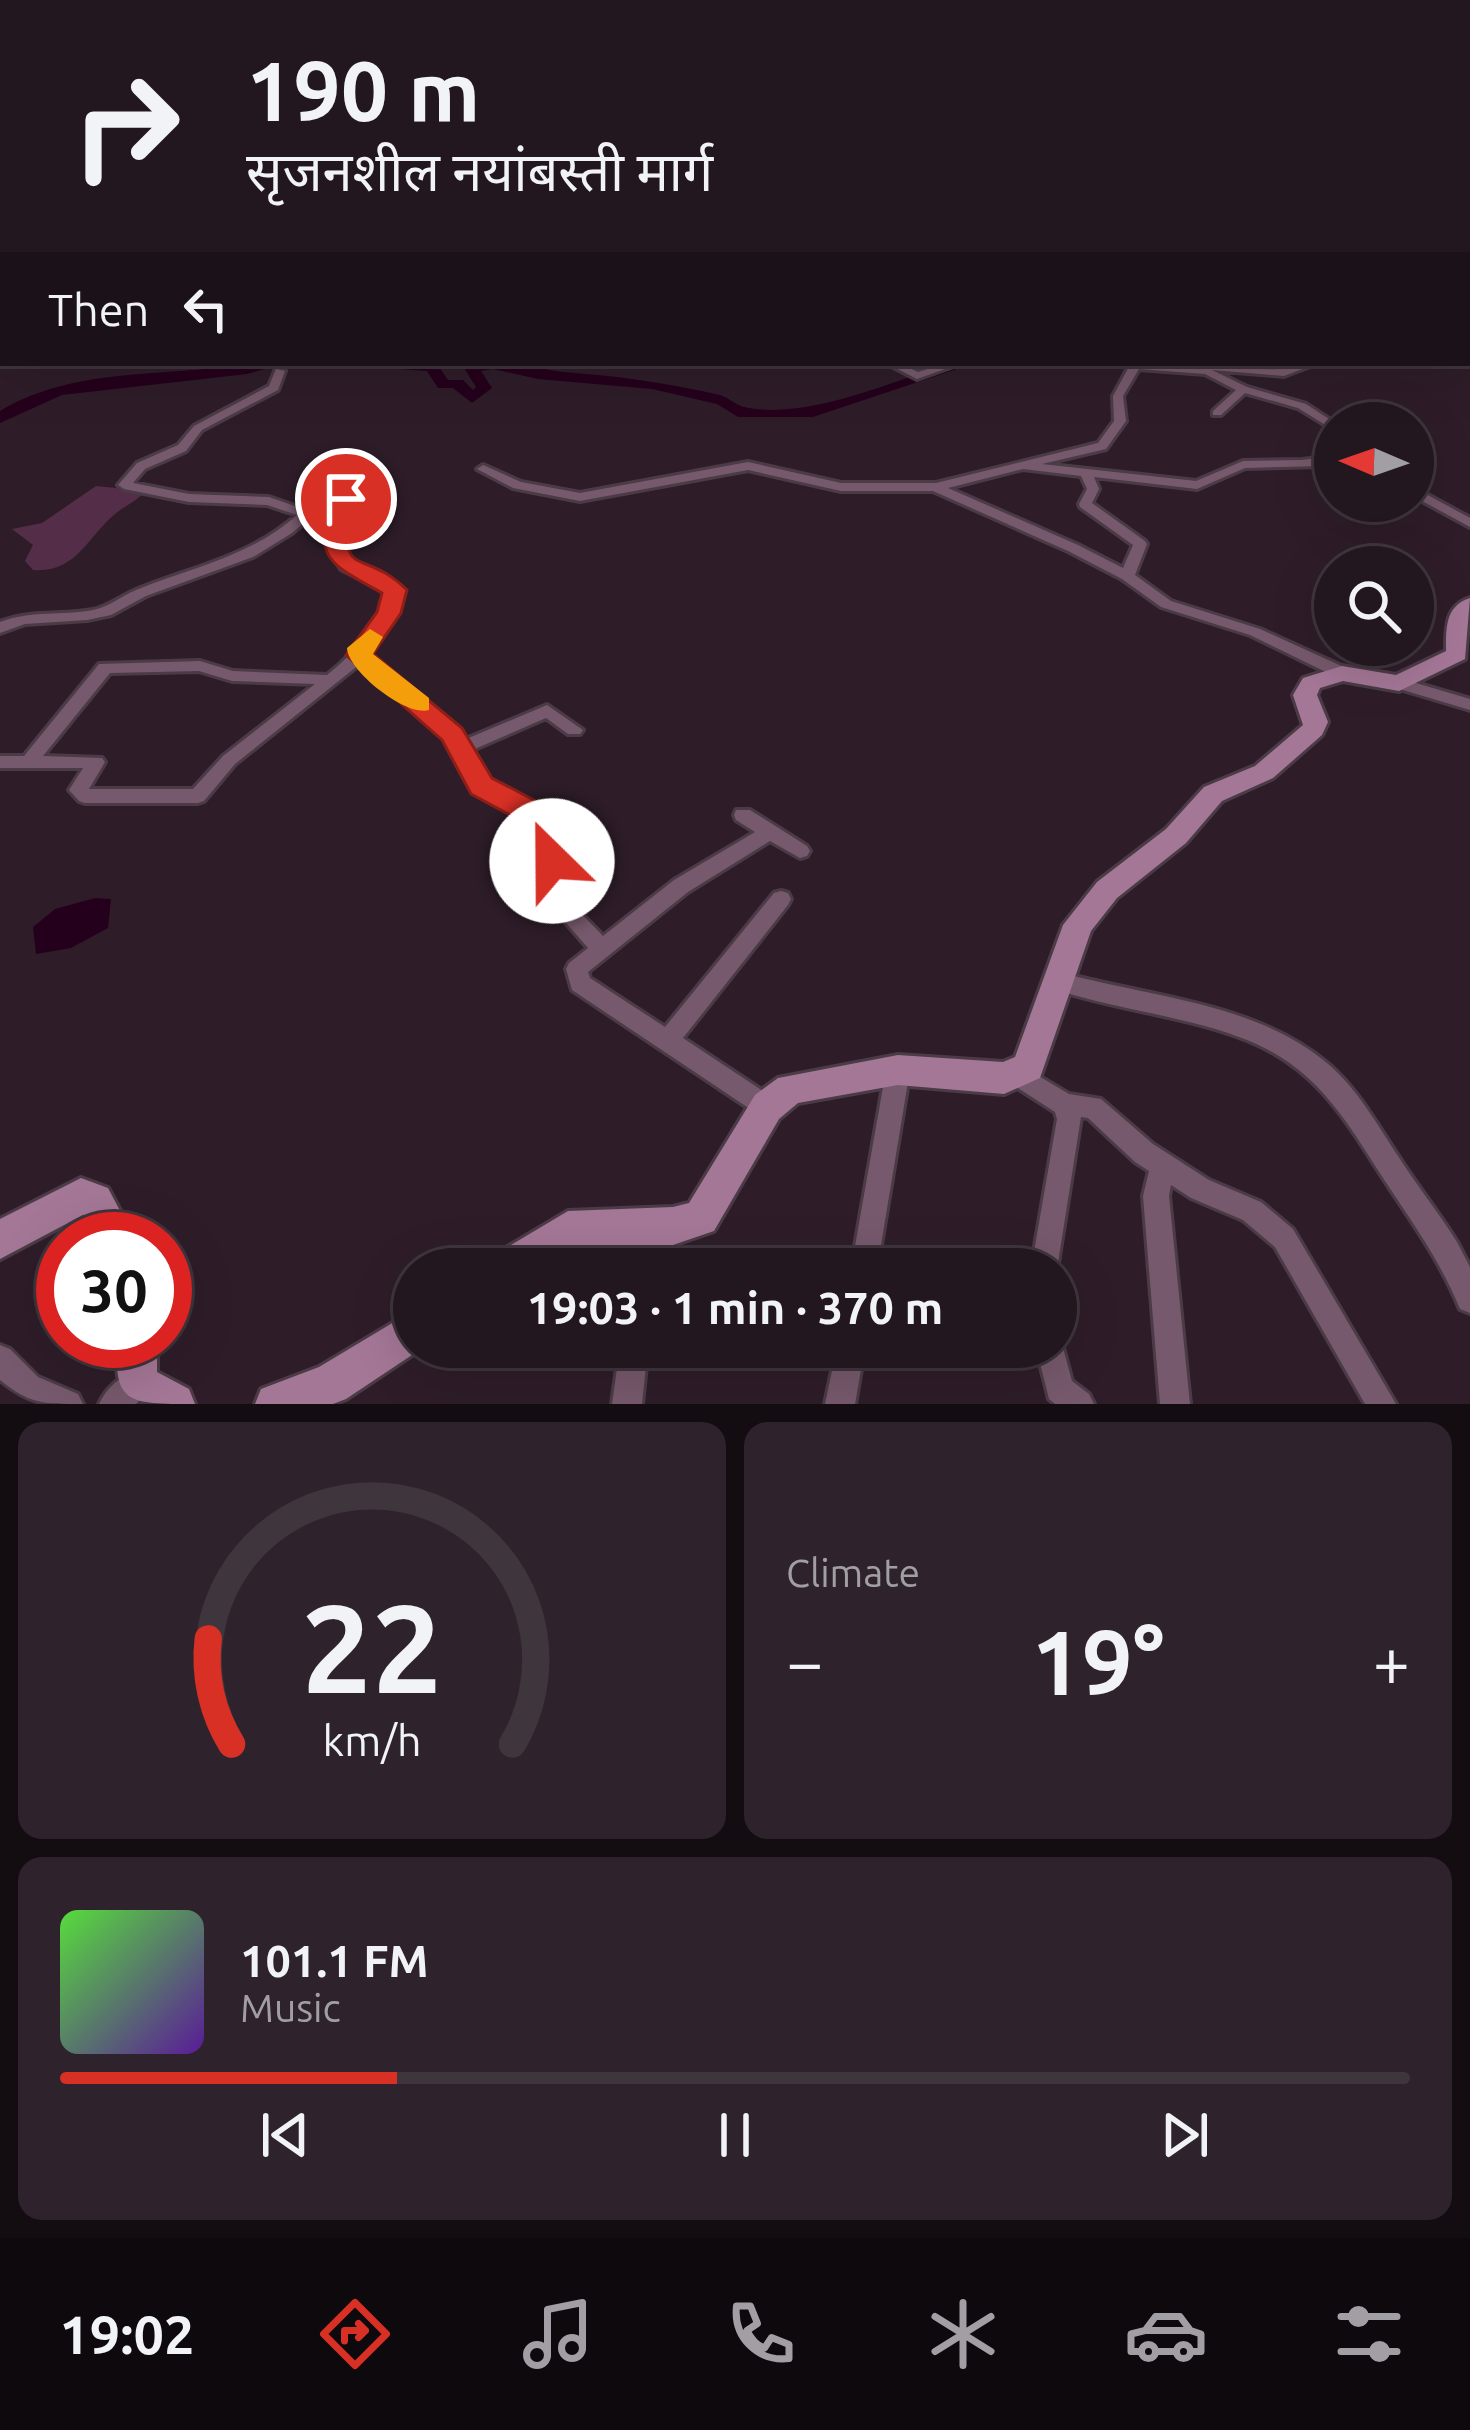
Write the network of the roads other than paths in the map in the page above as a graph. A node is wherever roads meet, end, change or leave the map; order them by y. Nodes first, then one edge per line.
1 (897, 366) edge
2 (948, 366) edge
3 (1135, 366) edge
4 (1157, 366) edge
5 (1198, 366) edge
6 (1304, 366) edge
7 (280, 371) dead end
8 (1243, 389) junction
9 (1216, 413) dead end
10 (1314, 414) edge
11 (1314, 464) edge
12 (1024, 466) junction
13 (483, 470) dead end
14 (1086, 472) junction
15 (935, 488) junction
16 (1434, 506) edge
17 (306, 514) junction
18 (1470, 523) edge
19 (1127, 575) junction
20 (1470, 604) edge
21 (0, 628) edge
22 (360, 657) junction
23 (1342, 673) junction
24 (332, 680) junction
25 (1400, 683) junction
26 (1470, 705) edge
27 (574, 730) dead end
28 (460, 749) junction
29 (31, 759) junction
30 (0, 762) edge
31 (743, 815) dead end
32 (771, 830) junction
33 (800, 851) dead end
34 (782, 898) dead end
35 (602, 949) junction
36 (1059, 982) junction
37 (666, 1042) junction
38 (898, 1070) junction
39 (1014, 1073) junction
40 (1066, 1105) junction
41 (767, 1107) junction
42 (1162, 1165) junction
43 (52, 1212) edge
44 (101, 1212) edge
45 (36, 1220) edge
46 (647, 1228) junction
47 (0, 1240) edge
48 (540, 1248) edge
49 (646, 1248) edge
50 (868, 1248) edge
51 (1045, 1248) edge
52 (1470, 1299) edge
53 (393, 1344) edge
54 (0, 1359) edge
55 (631, 1368) edge
56 (847, 1368) edge
57 (1054, 1368) edge
58 (68, 1404) edge
59 (276, 1404) edge
60 (627, 1404) edge
61 (841, 1404) edge
62 (1079, 1404) edge
63 (1175, 1404) edge
64 (1381, 1404) edge

1 - 2 street
3 - 12 street
4 - 8 street
5 - 6 street
7 - 17 street
8 - 9 street
8 - 10 street
11 - 14 street
12 - 14 street
12 - 15 street
13 - 15 street
14 - 19 street
15 - 19 street
16 - 18 street
17 - 21 street
17 - 22 street
19 - 23 street
20 - 25 street
22 - 24 street
22 - 28 street
23 - 25 street
23 - 36 street
24 - 29 street
24 - 29 street
25 - 26 street
27 - 28 street
28 - 35 street
29 - 30 street
31 - 32 street
32 - 33 street
32 - 35 street
34 - 37 street
35 - 37 street
36 - 39 street
36 - 52 street
37 - 41 street
38 - 39 street
38 - 41 street
38 - 50 street
39 - 40 street
40 - 42 street
40 - 51 street
41 - 46 street
42 - 63 street
42 - 64 street
43 - 44 street
45 - 47 street
46 - 48 street
46 - 49 street
53 - 59 street
54 - 58 street
55 - 60 street
56 - 61 street
57 - 62 street

